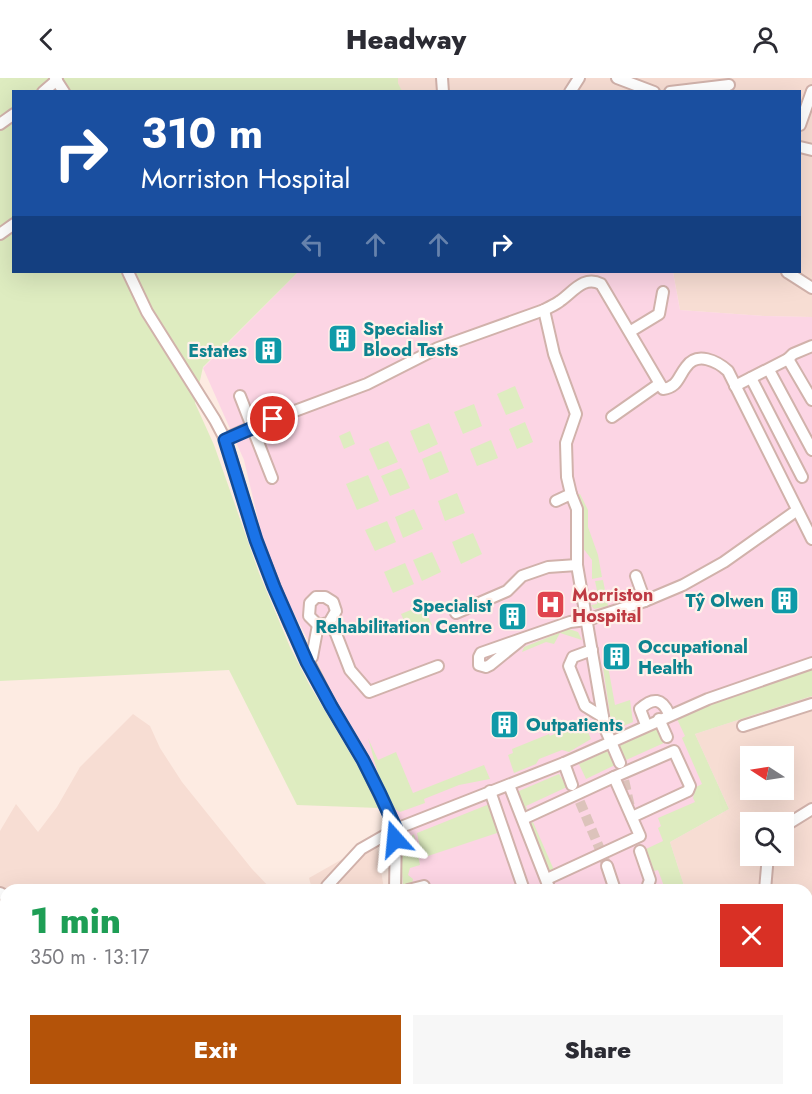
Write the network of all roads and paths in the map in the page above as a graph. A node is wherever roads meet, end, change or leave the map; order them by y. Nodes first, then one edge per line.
1 (617, 78) edge
2 (56, 79) edge
3 (729, 85) edge
4 (45, 90) edge
5 (649, 90) edge
6 (687, 90) edge
7 (812, 91) edge
8 (801, 121) edge
9 (128, 273) edge
10 (790, 273) edge
11 (812, 288) edge
12 (663, 292) dead end
13 (544, 310) junction
14 (631, 331) junction
15 (810, 350) edge
16 (788, 359) junction
17 (768, 370) junction
18 (751, 378) junction
19 (659, 384) junction
20 (735, 386) junction
21 (240, 396) dead end
22 (812, 400) edge
23 (612, 417) dead end
24 (252, 427) junction
25 (225, 440) junction
26 (812, 450) edge
27 (802, 477) dead end
28 (272, 478) dead end
29 (571, 494) junction
30 (555, 501) dead end
31 (796, 511) junction
32 (812, 539) edge
33 (577, 565) junction
34 (636, 576) dead end
35 (645, 601) junction
36 (456, 614) dead end
37 (587, 620) junction
38 (522, 639) dead end
39 (592, 650) junction
40 (307, 662) junction
41 (812, 663) edge
42 (438, 666) dead end
43 (812, 704) edge
44 (603, 717) junction
45 (664, 717) junction
46 (646, 725) junction
47 (743, 726) dead end
48 (667, 737) dead end
49 (611, 741) junction
50 (564, 763) junction
51 (620, 763) tunnel mouth
52 (614, 777) junction
53 (509, 784) junction
54 (572, 785) tunnel mouth
55 (490, 792) junction
56 (812, 810) edge
57 (632, 817) junction
58 (523, 819) junction
59 (794, 821) edge
60 (396, 829) junction
61 (640, 851) dead end
62 (607, 866) tunnel mouth
63 (767, 866) edge
64 (329, 884) edge
65 (395, 884) edge
66 (522, 884) edge
67 (548, 884) edge
68 (613, 884) edge
69 (648, 884) edge
70 (766, 884) edge

1 - 5 street
2 - 4 street
3 - 6 street
7 - 8 street
9 - 25 street
10 - 11 street
12 - 14 street
13 - 14 street
13 - 24 street
13 - 29 street
14 - 19 street
15 - 16 street
16 - 17 street
16 - 22 street
17 - 18 street
17 - 26 street
18 - 20 street
18 - 27 street
19 - 20 street
19 - 23 street
20 - 31 street
21 - 24 street
24 - 25 street
24 - 28 street
25 - 40 street
29 - 30 street
29 - 33 street
31 - 32 street
31 - 35 street
33 - 36 street
33 - 37 street
34 - 35 street
35 - 37 street
37 - 38 street
37 - 39 street
39 - 44 street
39 - 44 street
40 - 42 street
40 - 60 street
41 - 45 street
43 - 47 street
44 - 49 street
45 - 46 street
45 - 46 street
45 - 48 street
46 - 49 street
49 - 50 street
49 - 51 street
50 - 53 street
50 - 54 street
52 - 57 street
52 - 57 street
52 - 58 street
53 - 55 street
53 - 58 street
55 - 60 street
55 - 66 street
56 - 59 street
57 - 67 street
58 - 67 street
60 - 64 street
60 - 65 street
61 - 69 street
62 - 68 street
63 - 70 street

